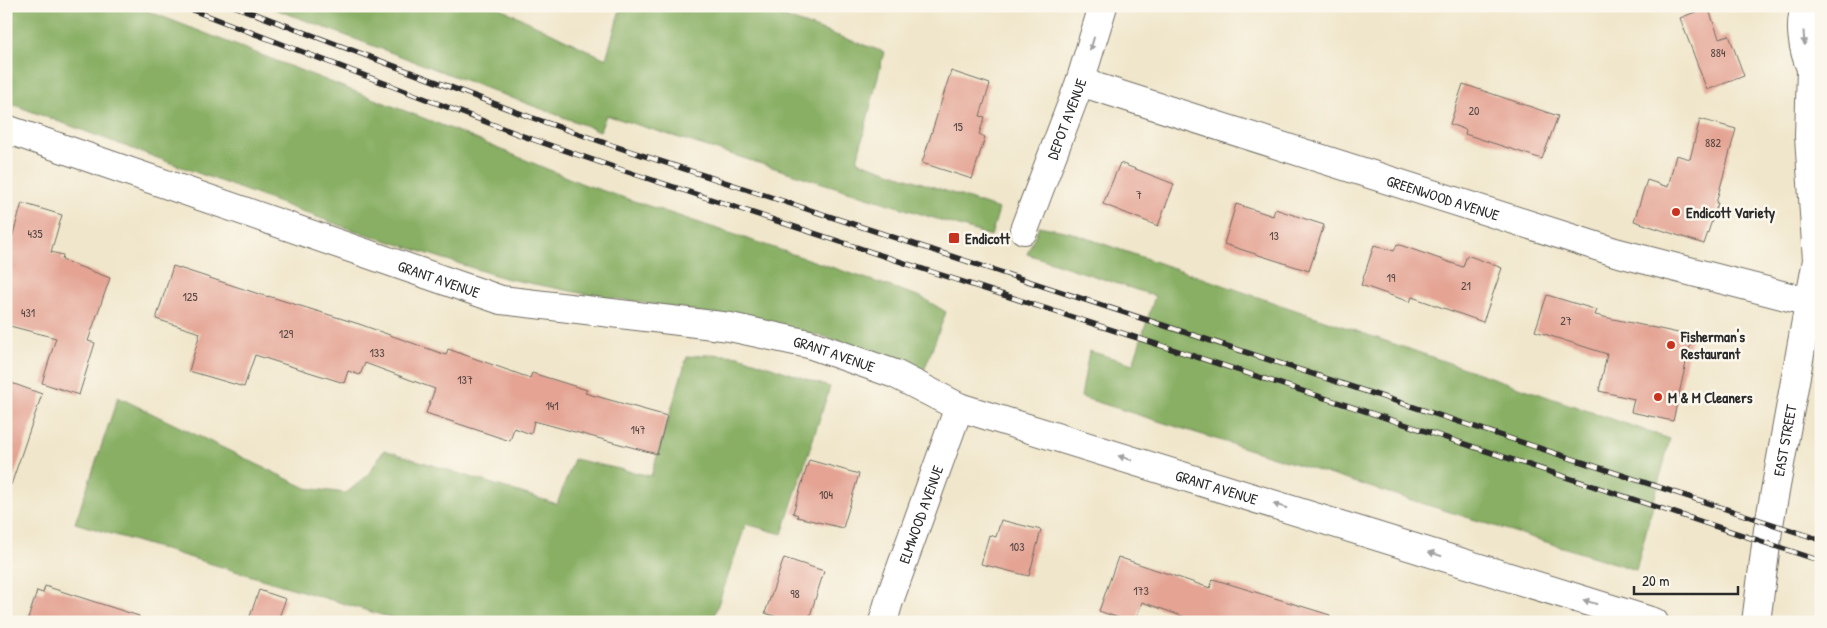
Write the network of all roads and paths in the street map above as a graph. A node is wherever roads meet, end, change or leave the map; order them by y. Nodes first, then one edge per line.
1 (1103, 6) edge
2 (1804, 8) edge
3 (1816, 74) edge
4 (1080, 82) junction
5 (6, 129) edge
6 (1024, 230) dead end
7 (1819, 256) edge
8 (1809, 302) junction
9 (959, 407) junction
10 (883, 622) edge
11 (1654, 622) edge
12 (1756, 622) edge

1 -> 4 street, DEPOT AVENUE
2 -> 3 street, EAST STREET
3 - 7 street, EAST STREET
4 - 6 street, DEPOT AVENUE
4 - 8 street, GREENWOOD AVENUE
5 - 9 street, GRANT AVENUE
7 - 8 street, EAST STREET
8 - 12 street, EAST STREET
9 - 10 street, ELMWOOD AVENUE
11 -> 9 street, GRANT AVENUE

